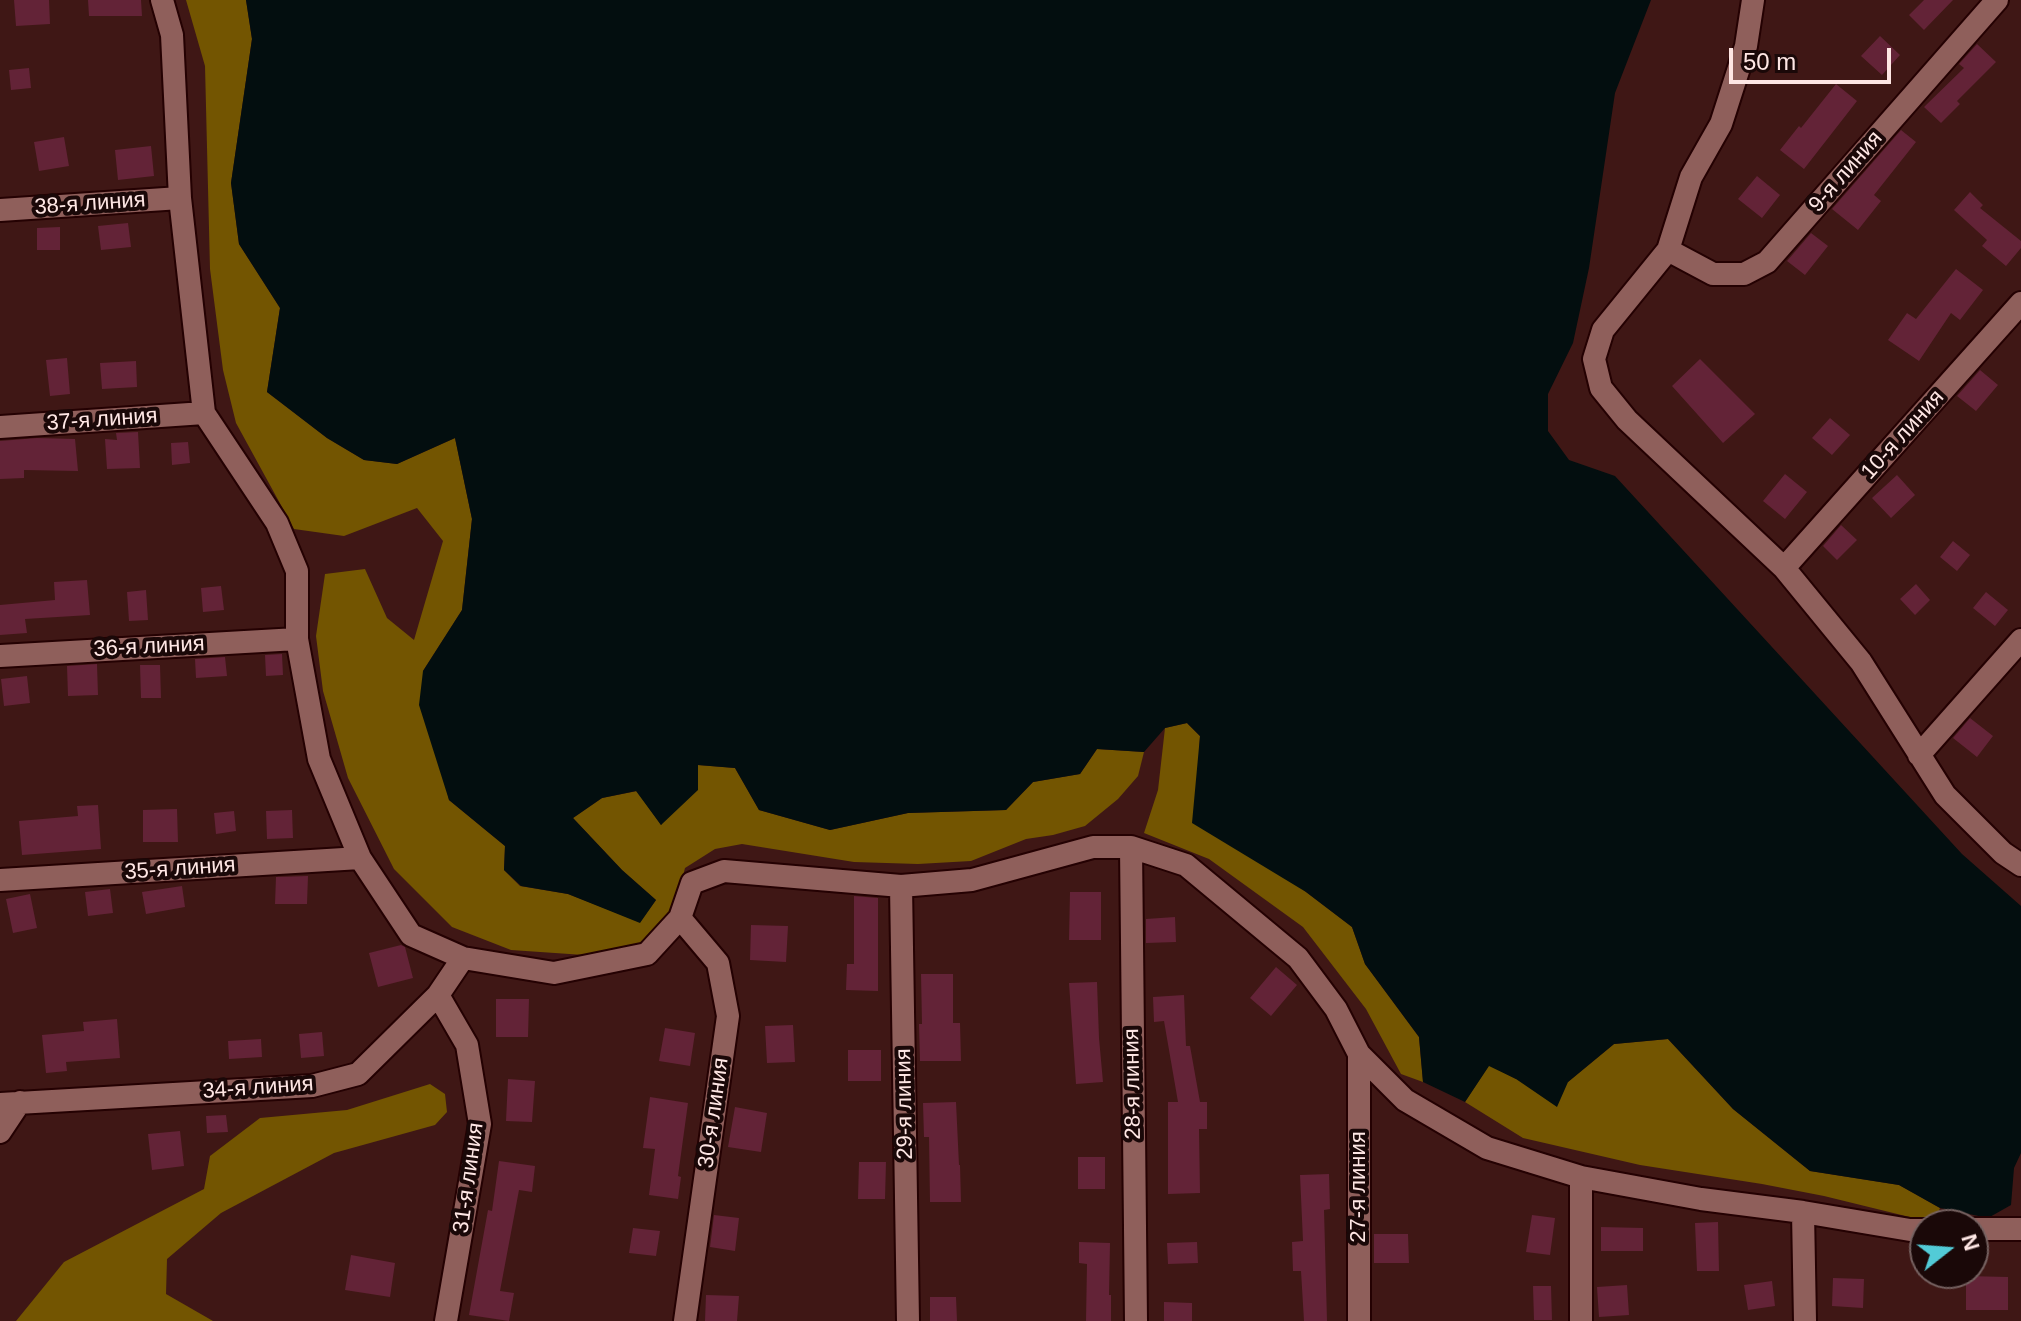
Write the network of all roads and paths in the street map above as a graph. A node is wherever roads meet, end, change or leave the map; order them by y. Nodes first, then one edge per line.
1 (162, 0) edge
2 (1753, 0) edge
3 (1997, 0) edge
4 (180, 198) junction
5 (0, 210) edge
6 (1668, 250) junction
7 (2021, 303) edge
8 (204, 413) junction
9 (0, 427) edge
10 (1784, 568) junction
11 (297, 639) junction
12 (2021, 640) edge
13 (0, 656) edge
14 (1919, 755) junction
15 (1131, 847) junction
16 (360, 858) junction
17 (2021, 865) edge
18 (0, 880) edge
19 (901, 886) junction
20 (680, 918) junction
21 (463, 958) junction
22 (438, 995) junction
23 (1359, 1054) junction
24 (10, 1103) edge
25 (0, 1132) edge
26 (1581, 1177) junction
27 (1803, 1212) junction
28 (1989, 1229) edge
29 (2021, 1229) edge
30 (1909, 1230) edge
31 (446, 1321) edge
32 (685, 1321) edge
33 (908, 1321) edge
34 (1136, 1321) edge
35 (1359, 1321) edge
36 (1581, 1321) edge
37 (1805, 1321) edge

1 - 4 street
2 - 6 street
3 - 6 street, 9-я линия
4 - 5 street, 38-я линия
4 - 8 street
6 - 10 street
7 - 10 street, 10-я линия
8 - 9 street, 37-я линия
8 - 11 street
10 - 14 street
11 - 13 street, 36-я линия
11 - 16 street
12 - 14 street
14 - 17 street
15 - 19 street
15 - 23 street
15 - 34 street, 28-я линия
16 - 18 street, 35-я линия
16 - 21 street
19 - 20 street
19 - 33 street, 29-я линия
20 - 21 street
20 - 32 street, 30-я линия
21 - 22 street, 34-я линия
22 - 24 street, 34-я линия
22 - 31 street, 31-я линия
23 - 26 street
23 - 35 street, 27-я линия
24 - 25 street
26 - 27 street
26 - 36 street
27 - 30 street
27 - 37 street
28 - 29 street

